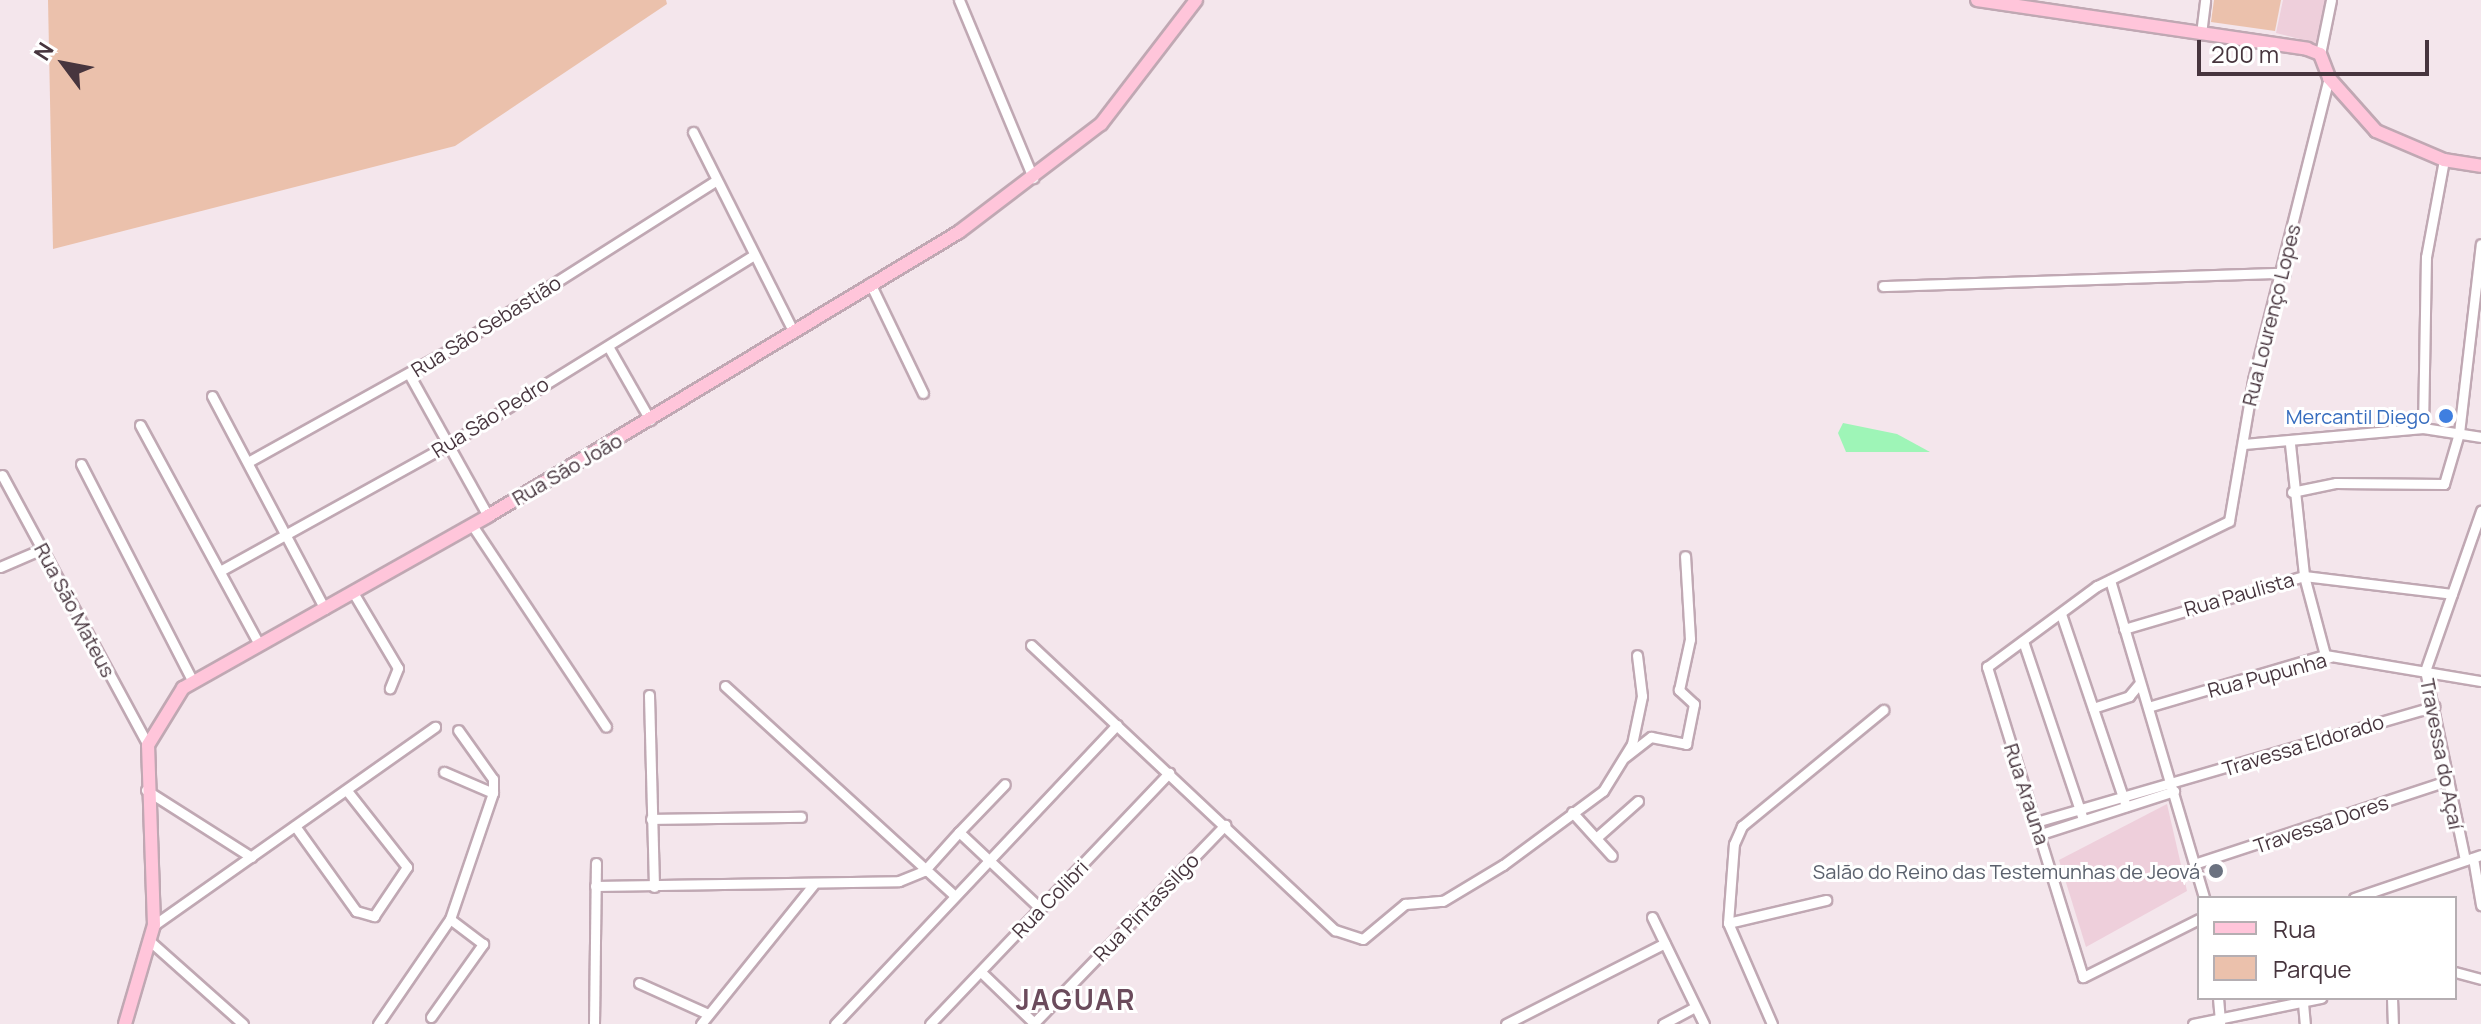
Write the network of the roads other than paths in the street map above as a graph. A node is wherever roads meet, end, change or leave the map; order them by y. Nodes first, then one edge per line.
1 (959, 0) edge
2 (1196, 0) edge
3 (1977, 0) edge
4 (2205, 0) edge
5 (2331, 0) edge
6 (1992, 2) edge
7 (2201, 34) junction
8 (2320, 54) junction
9 (2329, 78) junction
10 (693, 132) dead end
11 (2444, 160) junction
12 (2481, 166) edge
13 (1033, 178) junction
14 (717, 180) junction
15 (2481, 244) edge
16 (754, 255) junction
17 (2285, 273) junction
18 (870, 283) junction
19 (1883, 286) dead end
20 (791, 327) junction
21 (609, 348) junction
22 (409, 374) junction
23 (923, 393) dead end
24 (212, 396) dead end
25 (650, 420) junction
26 (140, 425) dead end
27 (2423, 428) junction
28 (2459, 433) junction
29 (2481, 437) edge
30 (449, 444) junction
31 (2244, 444) junction
32 (2290, 444) junction
33 (248, 462) junction
34 (81, 464) dead end
35 (2, 475) dead end
36 (2292, 492) junction
37 (2481, 511) edge
38 (488, 516) junction
39 (472, 525) junction
40 (285, 536) junction
41 (42, 549) junction
42 (1685, 556) dead end
43 (0, 567) edge
44 (220, 571) junction
45 (2304, 576) junction
46 (2110, 580) junction
47 (354, 594) junction
48 (2452, 594) junction
49 (325, 609) junction
50 (2061, 614) junction
51 (2124, 629) junction
52 (2023, 641) junction
53 (259, 644) junction
54 (1031, 645) dead end
55 (1637, 655) dead end
56 (2325, 655) junction
57 (1993, 660) joint
58 (2425, 671) junction
59 (192, 680) junction
60 (2481, 681) edge
61 (2140, 683) junction
62 (725, 686) dead end
63 (390, 688) dead end
64 (649, 695) dead end
65 (2434, 706) junction
66 (2148, 707) junction
67 (2093, 708) junction
68 (1883, 710) dead end
69 (1117, 725) junction
70 (435, 727) dead end
71 (606, 727) dead end
72 (458, 730) dead end
73 (148, 745) junction
74 (1625, 757) junction
75 (444, 772) dead end
76 (1169, 773) junction
77 (2447, 781) junction
78 (1005, 784) dead end
79 (2172, 787) junction
80 (146, 790) junction
81 (348, 792) junction
82 (493, 793) junction
83 (2121, 795) junction
84 (1638, 801) dead end
85 (2126, 806) junction
86 (1572, 812) junction
87 (2081, 814) junction
88 (801, 817) dead end
89 (651, 819) junction
90 (2036, 822) junction
91 (1225, 825) junction
92 (295, 826) junction
93 (959, 832) junction
94 (2041, 834) junction
95 (1596, 838) junction
96 (1612, 856) dead end
97 (251, 857) junction
98 (2473, 858) edge
99 (990, 861) junction
100 (596, 863) dead end
101 (2194, 864) junction
102 (924, 871) junction
103 (813, 885) junction
104 (595, 886) junction
105 (654, 887) junction
106 (955, 896) junction
107 (2203, 896) edge
108 (2360, 896) edge
109 (1826, 900) dead end
110 (2481, 905) edge
111 (1041, 909) junction
112 (1652, 917) dead end
113 (450, 919) junction
114 (2197, 920) edge
115 (1728, 923) junction
116 (154, 925) junction
117 (152, 943) junction
118 (1665, 943) junction
119 (981, 972) junction
120 (2457, 973) edge
121 (2481, 979) edge
122 (639, 983) dead end
123 (2218, 1000) edge
124 (2314, 1000) edge
125 (2392, 1000) edge
126 (2303, 1003) junction
127 (1695, 1007) junction
128 (708, 1014) junction
129 (431, 1017) dead end
130 (2220, 1021) edge
131 (125, 1024) edge
132 (243, 1024) edge
133 (378, 1024) edge
134 (594, 1024) edge
135 (701, 1024) edge
136 (835, 1024) edge
137 (930, 1024) edge
138 (1034, 1024) edge
139 (1506, 1024) edge
140 (1663, 1024) edge
141 (1704, 1024) edge
142 (1772, 1024) edge
143 (2193, 1024) edge
144 (2305, 1024) edge
145 (2393, 1024) edge

1 - 13 street
2 - 13 street, Rua São João
3 - 6 street
4 - 7 street
5 - 8 street
6 - 7 street
7 - 8 street
8 - 9 street
9 - 11 street
9 - 17 street, Rua Lourenço Lopes
10 - 14 street
11 - 12 street
11 - 27 street
13 - 18 street, Rua São João
14 - 16 street
14 - 22 street, Rua São Sebastião
15 - 28 street
16 - 20 street
16 - 21 street, Rua São Pedro
17 - 19 street
17 - 31 street, Rua Lourenço Lopes
18 - 20 street, Rua São João
18 - 23 street
20 - 25 street, Rua São João
21 - 25 street
21 - 30 street, Rua São Pedro
22 - 30 street
22 - 33 street, Rua São Sebastião
24 - 33 street
25 - 38 street, Rua São João
26 - 44 street
27 - 28 street
27 - 32 street
28 - 29 street
28 - 36 street
30 - 38 street
30 - 40 street, Rua São Pedro
31 - 32 street
31 - 46 street, Rua Lourenço Lopes
32 - 36 street
33 - 40 street
34 - 59 street
35 - 41 street, Rua São Mateus
36 - 45 street
37 - 48 street, Travessa do Açaí
38 - 39 street, Rua São João
39 - 47 street, Rua São João
39 - 71 street
40 - 44 street, Rua São Pedro
40 - 49 street
41 - 43 street
41 - 73 street, Rua São Mateus
42 - 74 street
44 - 53 street
45 - 48 street, Rua Paulista
45 - 51 street, Rua Paulista
45 - 56 street
46 - 50 street, Rua Lourenço Lopes
46 - 51 street
47 - 49 street, Rua São João
47 - 63 street
48 - 58 street, Travessa do Açaí
49 - 53 street, Rua São João
50 - 52 street, Rua Lourenço Lopes
50 - 67 street
51 - 61 street
52 - 57 street, Rua Lourenço Lopes
52 - 87 street
53 - 59 street, Rua São João
54 - 69 street
55 - 74 street
56 - 58 street, Rua Pupunha
56 - 66 street, Rua Pupunha
57 - 90 street, Rua Arauna
58 - 60 street, Rua Pupunha
58 - 65 street, Travessa do Açaí
59 - 73 street, Rua São João
61 - 66 street
61 - 67 street
62 - 102 street
64 - 89 street
65 - 77 street, Travessa do Açaí
65 - 79 street, Travessa Eldorado
66 - 79 street
67 - 83 street
68 - 115 street
69 - 76 street
69 - 99 street
70 - 81 street
72 - 82 street
73 - 80 street, Rua São João
74 - 86 street
75 - 82 street
76 - 91 street
76 - 111 street, Rua Colibri
77 - 98 street, Travessa do Açaí
77 - 101 street, Travessa Dores
78 - 93 street
79 - 83 street
79 - 85 street
79 - 101 street
80 - 97 street
80 - 116 street, Rua São João
81 - 92 street
81 - 92 street
82 - 113 street
83 - 85 street
83 - 87 street
84 - 95 street
85 - 87 street
86 - 91 street
86 - 95 street
87 - 90 street
87 - 94 street
88 - 89 street
89 - 105 street
90 - 94 street, Rua Arauna
91 - 138 street, Rua Pintassilgo
92 - 97 street
93 - 99 street
93 - 102 street
94 - 114 street, Rua Arauna
95 - 96 street
97 - 116 street
98 - 108 street
98 - 110 street, Travessa do Açaí
99 - 106 street
99 - 111 street
100 - 104 street
101 - 107 street
102 - 103 street
102 - 106 street
103 - 105 street
103 - 128 street
104 - 105 street
104 - 134 street
106 - 136 street
109 - 115 street
111 - 119 street, Rua Colibri
112 - 118 street
113 - 129 street
113 - 133 street
115 - 142 street
116 - 117 street, Rua São João
117 - 131 street, Rua São João
117 - 132 street
118 - 127 street
118 - 139 street
119 - 137 street, Rua Colibri
119 - 138 street
120 - 121 street
122 - 128 street
123 - 130 street
124 - 126 street
125 - 145 street
126 - 130 street
126 - 144 street
127 - 140 street
127 - 141 street
128 - 135 street
130 - 143 street

